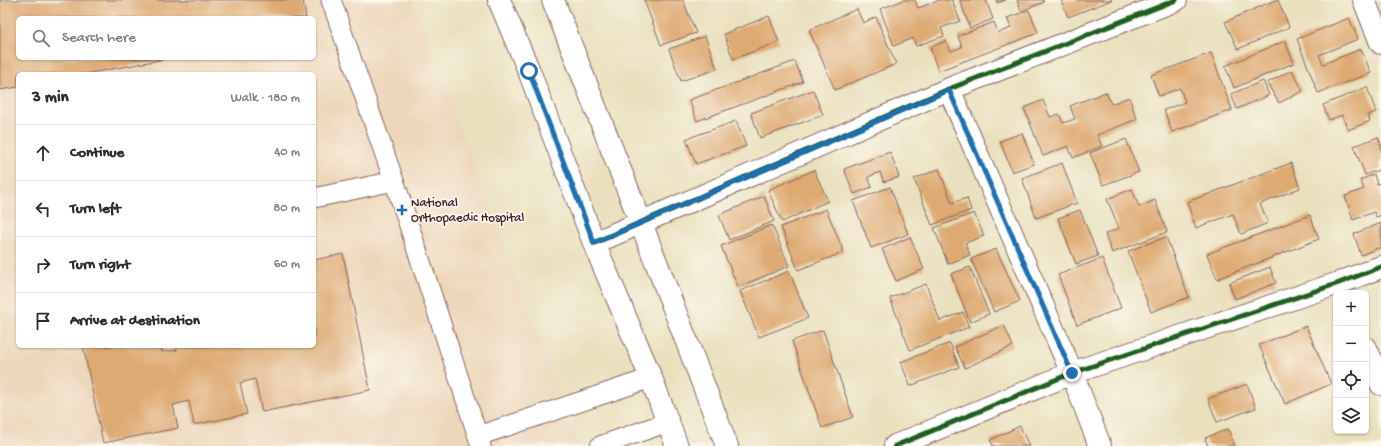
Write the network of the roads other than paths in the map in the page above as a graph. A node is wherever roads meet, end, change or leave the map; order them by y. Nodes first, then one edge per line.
1 (331, 0) edge
2 (499, 0) edge
3 (553, 0) edge
4 (1176, 0) edge
5 (1364, 0) edge
6 (1381, 43) edge
7 (949, 90) junction
8 (394, 181) junction
9 (316, 198) edge
10 (641, 223) junction
11 (594, 243) junction
12 (1381, 266) edge
13 (1341, 288) edge
14 (1369, 355) edge
15 (1072, 373) junction
16 (651, 378) junction
17 (1381, 384) edge
18 (668, 422) junction
19 (479, 441) edge
20 (600, 446) edge
21 (677, 446) edge
22 (727, 446) edge
23 (895, 446) edge
24 (1100, 446) edge

1 - 8 lane
2 - 11 street
3 - 10 street
4 - 7 street
5 - 6 street
7 - 10 street
7 - 15 street
8 - 9 lane
8 - 19 lane
10 - 11 street
10 - 22 street
11 - 16 street
12 - 13 street
13 - 15 street
14 - 17 street
15 - 23 street
15 - 24 street
16 - 18 street
16 - 19 lane
18 - 20 lane
18 - 21 street

